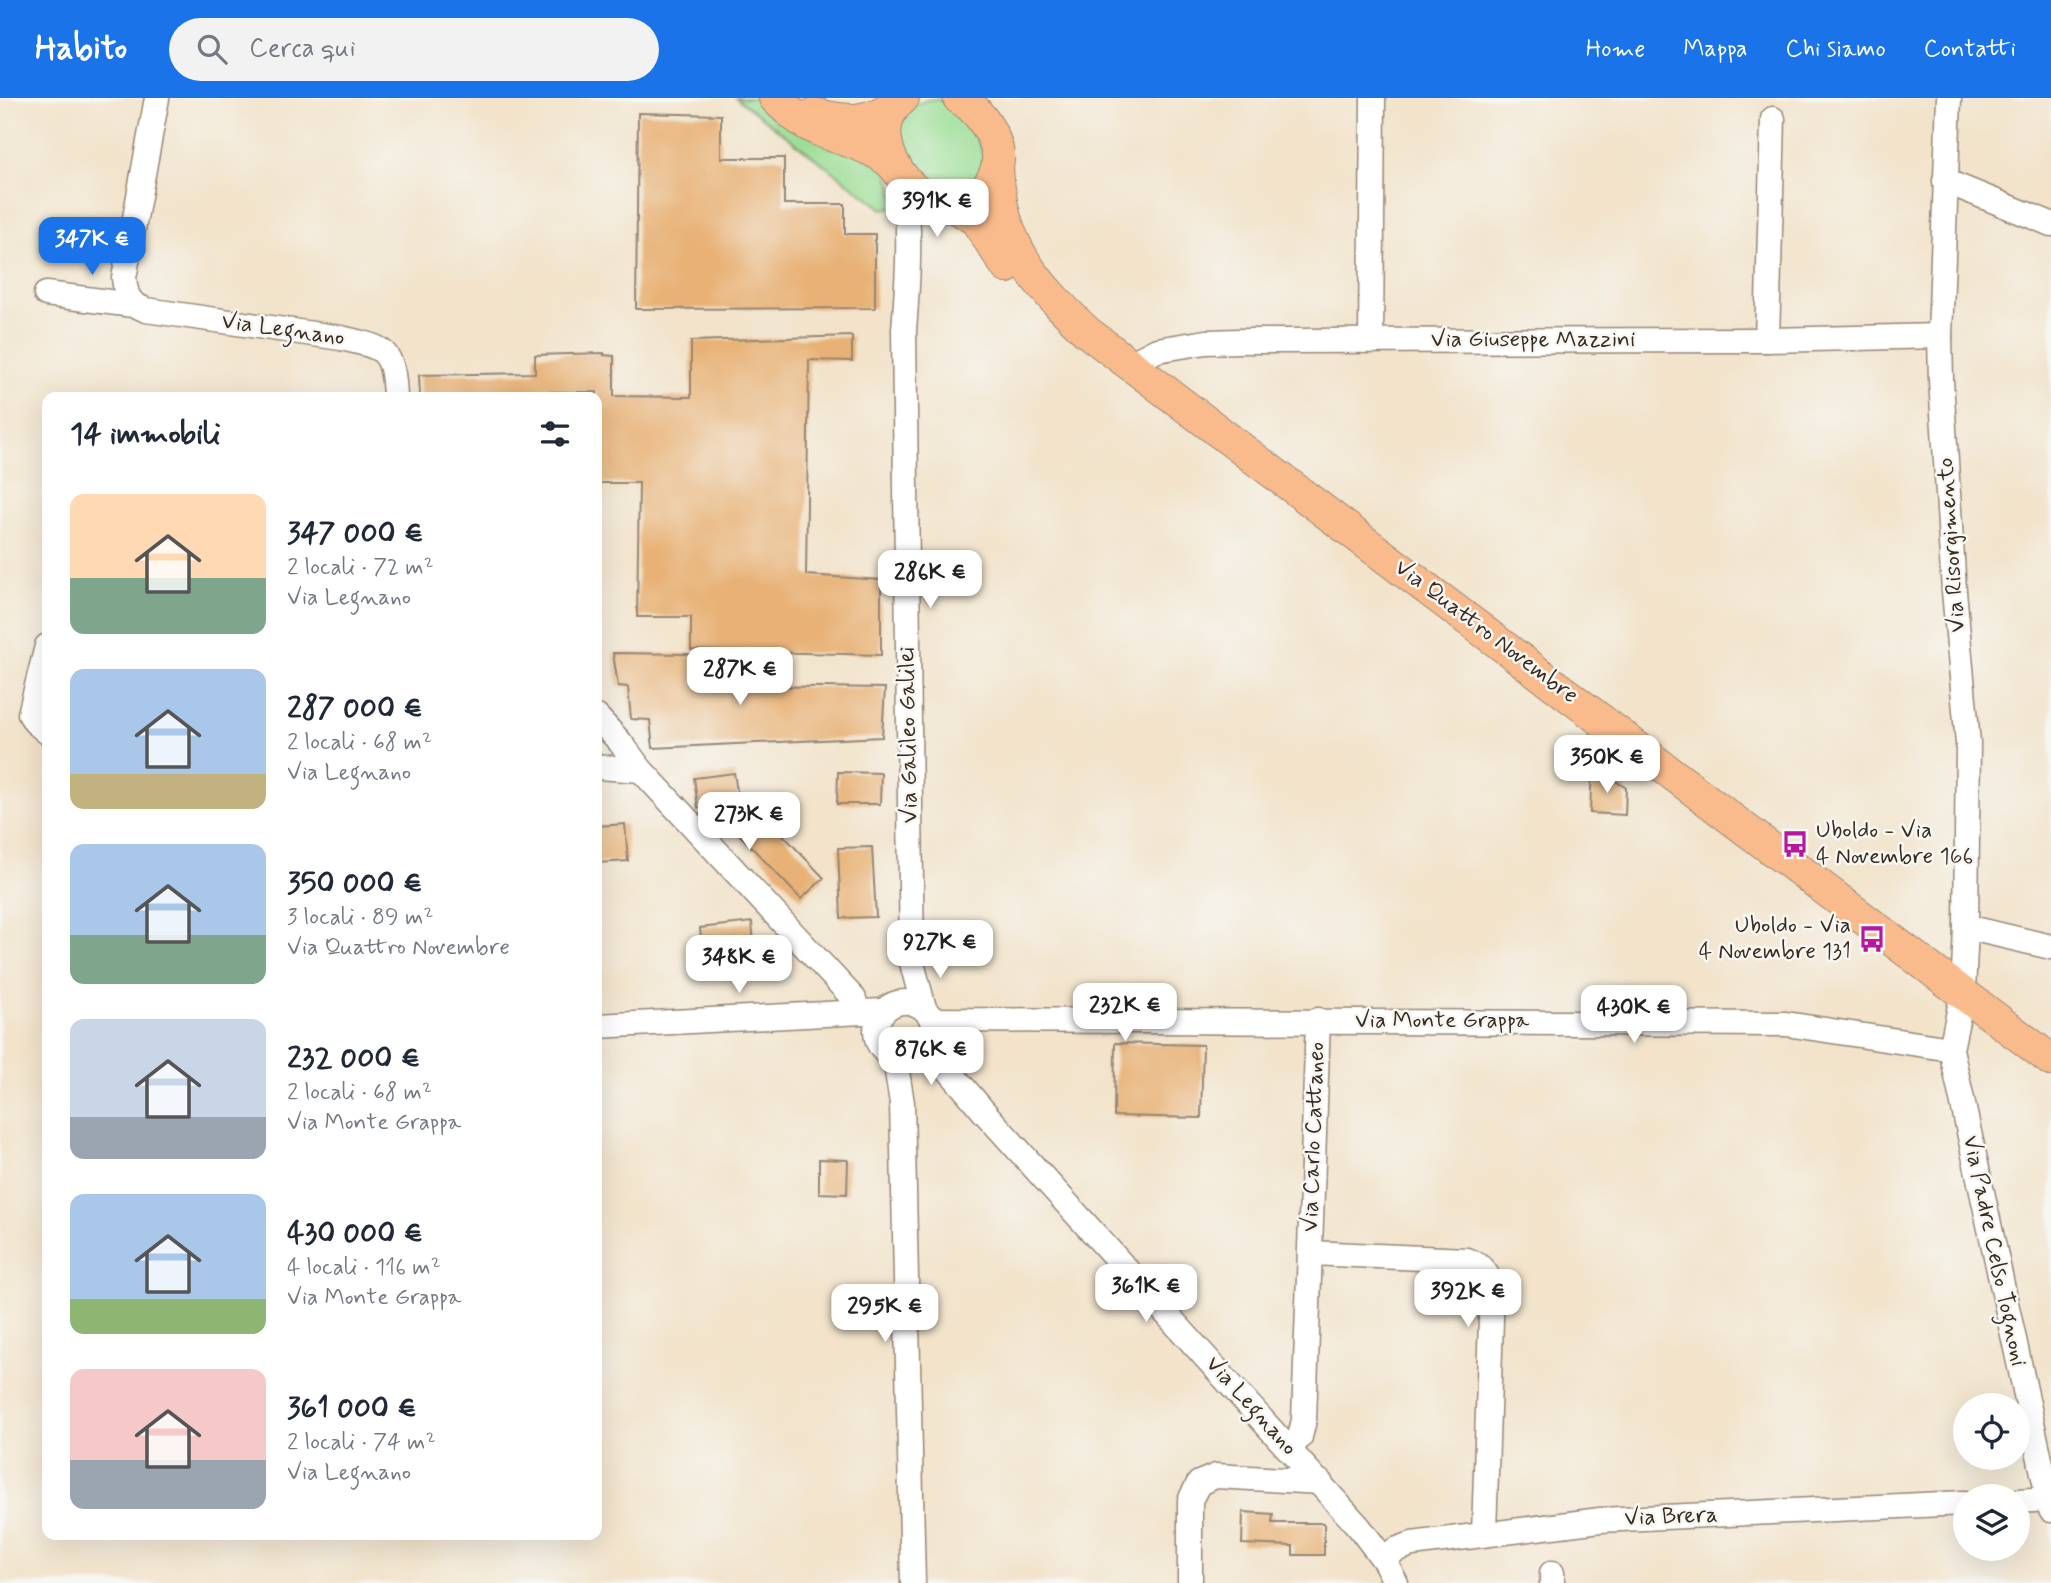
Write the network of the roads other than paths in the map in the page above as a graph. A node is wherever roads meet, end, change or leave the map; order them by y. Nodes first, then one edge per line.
1 (157, 98) edge
2 (775, 98) edge
3 (783, 98) edge
4 (959, 98) edge
5 (1373, 98) edge
6 (1949, 98) edge
7 (901, 99) edge
8 (1773, 119) dead end
9 (997, 168) junction
10 (904, 178) junction
11 (1945, 181) junction
12 (952, 206) junction
13 (2051, 224) edge
14 (909, 256) junction
15 (46, 294) dead end
16 (133, 305) junction
17 (1087, 332) junction
18 (1940, 336) junction
19 (1371, 340) junction
20 (1767, 340) junction
21 (1130, 363) junction
22 (395, 392) edge
23 (42, 666) edge
24 (602, 722) edge
25 (42, 728) edge
26 (602, 767) edge
27 (641, 770) junction
28 (1966, 927) junction
29 (2051, 947) edge
30 (912, 963) junction
31 (1963, 992) junction
32 (889, 1007) junction
33 (857, 1011) junction
34 (928, 1014) junction
35 (1318, 1020) junction
36 (602, 1026) edge
37 (1951, 1049) junction
38 (914, 1054) junction
39 (2051, 1060) edge
40 (1310, 1253) junction
41 (1290, 1448) junction
42 (1320, 1482) junction
43 (2030, 1503) edge
44 (1953, 1504) edge
45 (2049, 1505) edge
46 (1484, 1533) junction
47 (1384, 1560) junction
48 (913, 1583) edge
49 (1190, 1583) edge
50 (1396, 1583) edge

1 - 16 street
2 - 10 main road
3 - 7 main road
4 - 9 main road, Via Quattro Novembre
5 - 19 street
6 - 11 street, Via Risorgimento
7 - 10 main road
8 - 20 street
9 - 12 main road
9 - 17 main road, Via Quattro Novembre
10 - 12 main road, Via Quattro Novembre
10 - 14 street, Via Galileo Galilei
11 - 13 street
11 - 18 street, Via Risorgimento
12 - 14 street, Via Galileo Galilei
12 - 17 main road, Via Quattro Novembre
14 - 30 street, Via Galileo Galilei
15 - 16 street, Via Legnano
16 - 22 street, Via Legnano
17 - 21 main road, Via Quattro Novembre
18 - 20 street, Via Giuseppe Mazzini
18 - 28 street, Via Risorgimento
19 - 20 street, Via Giuseppe Mazzini
19 - 21 street, Via Giuseppe Mazzini
21 - 31 main road, Via Quattro Novembre
23 - 25 street
24 - 27 street
26 - 27 street
27 - 33 street
28 - 29 street
28 - 31 street, Via Risorgimento
30 - 32 street, Via Galileo Galilei
30 - 34 street, Via Galileo Galilei
31 - 37 street, Via Padre Celso Tognoni
31 - 39 main road, Via Quattro Novembre
32 - 33 street
32 - 34 street
32 - 38 street
33 - 36 street
34 - 35 street, Via Monte Grappa
34 - 38 street
35 - 37 street, Via Monte Grappa
35 - 40 street, Via Carlo Cattaneo
37 - 45 street, Via Padre Celso Tognoni
38 - 41 street, Via Legnano
38 - 48 street
40 - 41 street, Via Carlo Cattaneo
40 - 46 street, Via Carlo Cattaneo
41 - 42 street, Via Legnano
42 - 47 street, Via Legnano
42 - 49 street
43 - 45 street
44 - 46 street, Via Brera
46 - 47 street, Via Brera
47 - 50 street, Via Legnano

